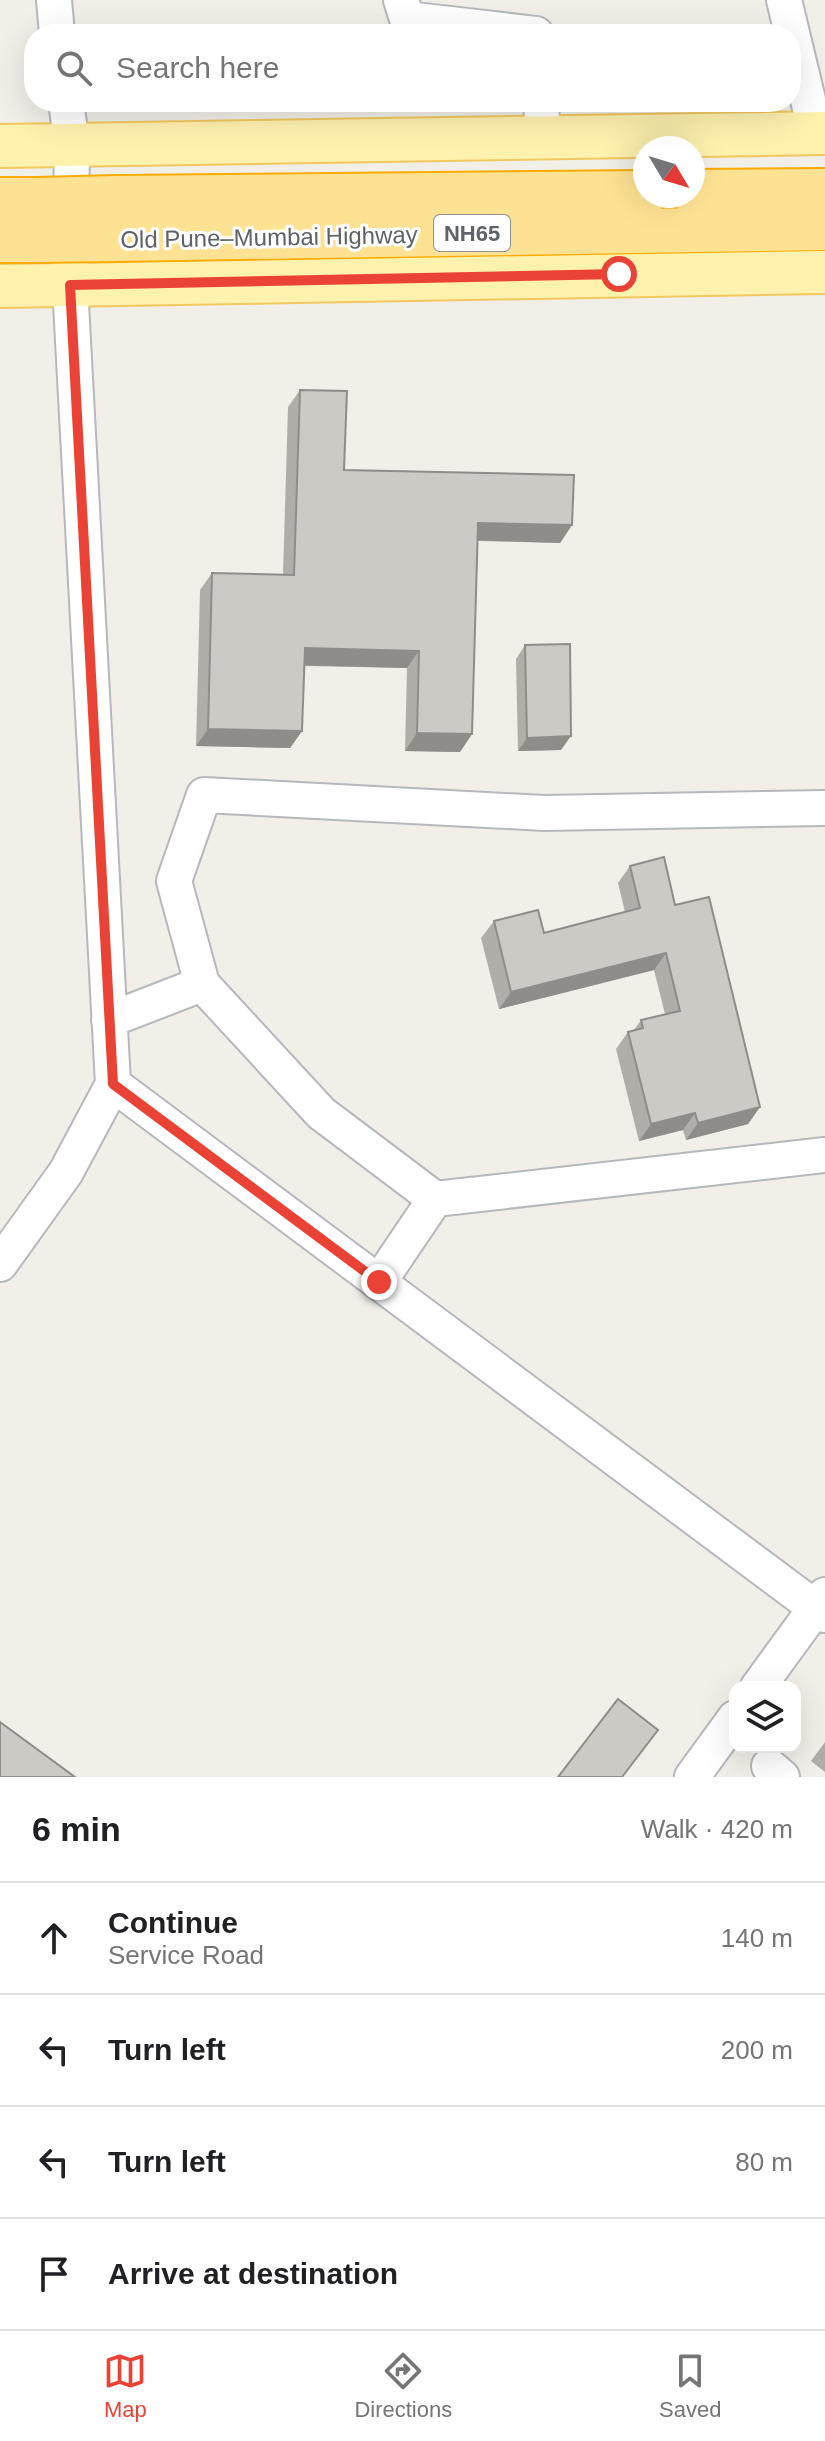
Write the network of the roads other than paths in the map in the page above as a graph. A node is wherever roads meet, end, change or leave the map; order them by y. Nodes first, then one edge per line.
1 (54, 0) edge
2 (401, 0) edge
3 (784, 0) edge
4 (56, 24) edge
5 (450, 24) edge
6 (790, 24) edge
7 (801, 63) edge
8 (67, 112) edge
9 (542, 120) edge
10 (820, 133) edge
11 (72, 145) junction
12 (0, 146) edge
13 (825, 191) edge
14 (705, 192) edge
15 (633, 194) edge
16 (117, 218) junction
17 (18, 220) edge
18 (825, 228) edge
19 (825, 272) edge
20 (70, 285) junction
21 (0, 286) edge
22 (825, 808) edge
23 (202, 984) junction
24 (109, 1020) junction
25 (113, 1084) junction
26 (825, 1155) edge
27 (435, 1199) junction
28 (0, 1264) edge
29 (379, 1282) junction
30 (822, 1606) edge
31 (763, 1681) edge
32 (729, 1726) edge
33 (692, 1777) edge

1 - 4 street
2 - 5 street
3 - 6 street
7 - 10 street
8 - 11 street
9 - 10 main road
9 - 11 main road
11 - 12 main road
11 - 20 street
13 - 14 highway
15 - 16 highway, Old Pune–Mumbai Highway / NH65
16 - 17 highway, Old Pune–Mumbai Highway / NH65, bridge
16 - 18 highway, Old Pune–Mumbai Highway / NH65
19 - 20 main road
20 - 21 main road
20 - 24 street
22 - 23 street
23 - 24 street
23 - 27 street
24 - 25 street
25 - 28 street
25 - 29 street
26 - 27 street
27 - 29 street
29 - 30 street
30 - 31 street
32 - 33 street

